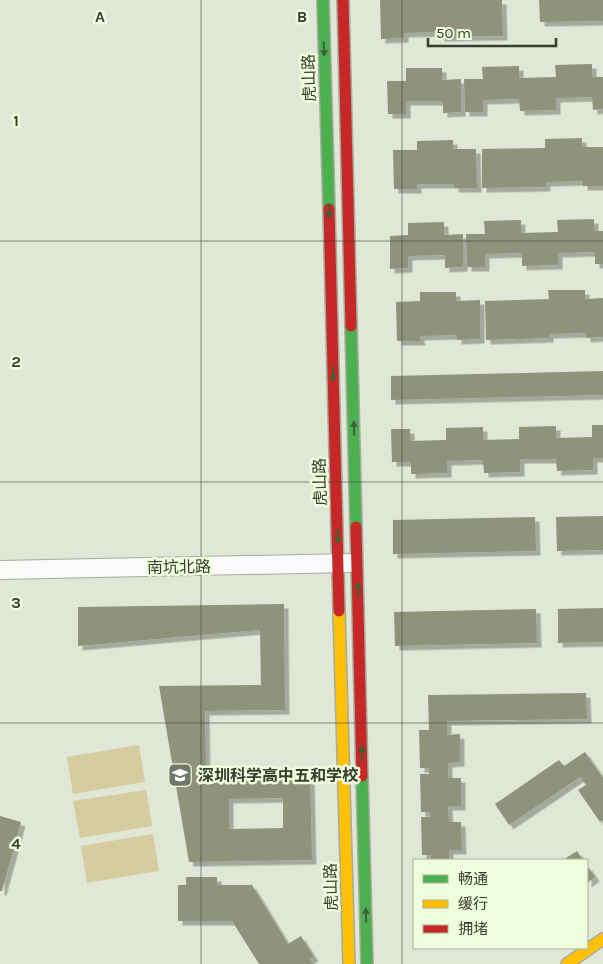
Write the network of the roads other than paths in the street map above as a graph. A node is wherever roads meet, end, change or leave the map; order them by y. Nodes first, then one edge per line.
1 (323, 0) edge
2 (343, 0) edge
3 (357, 563) junction
4 (338, 564) junction
5 (0, 570) edge
6 (603, 939) edge
7 (349, 964) edge
8 (367, 964) edge
9 (567, 964) edge

1 -> 4 street, 虎山路
3 -> 2 street
3 - 4 street, 南坑北路
8 -> 3 street
4 - 5 street, 南坑北路
4 - 7 street, 虎山路
6 - 9 street

